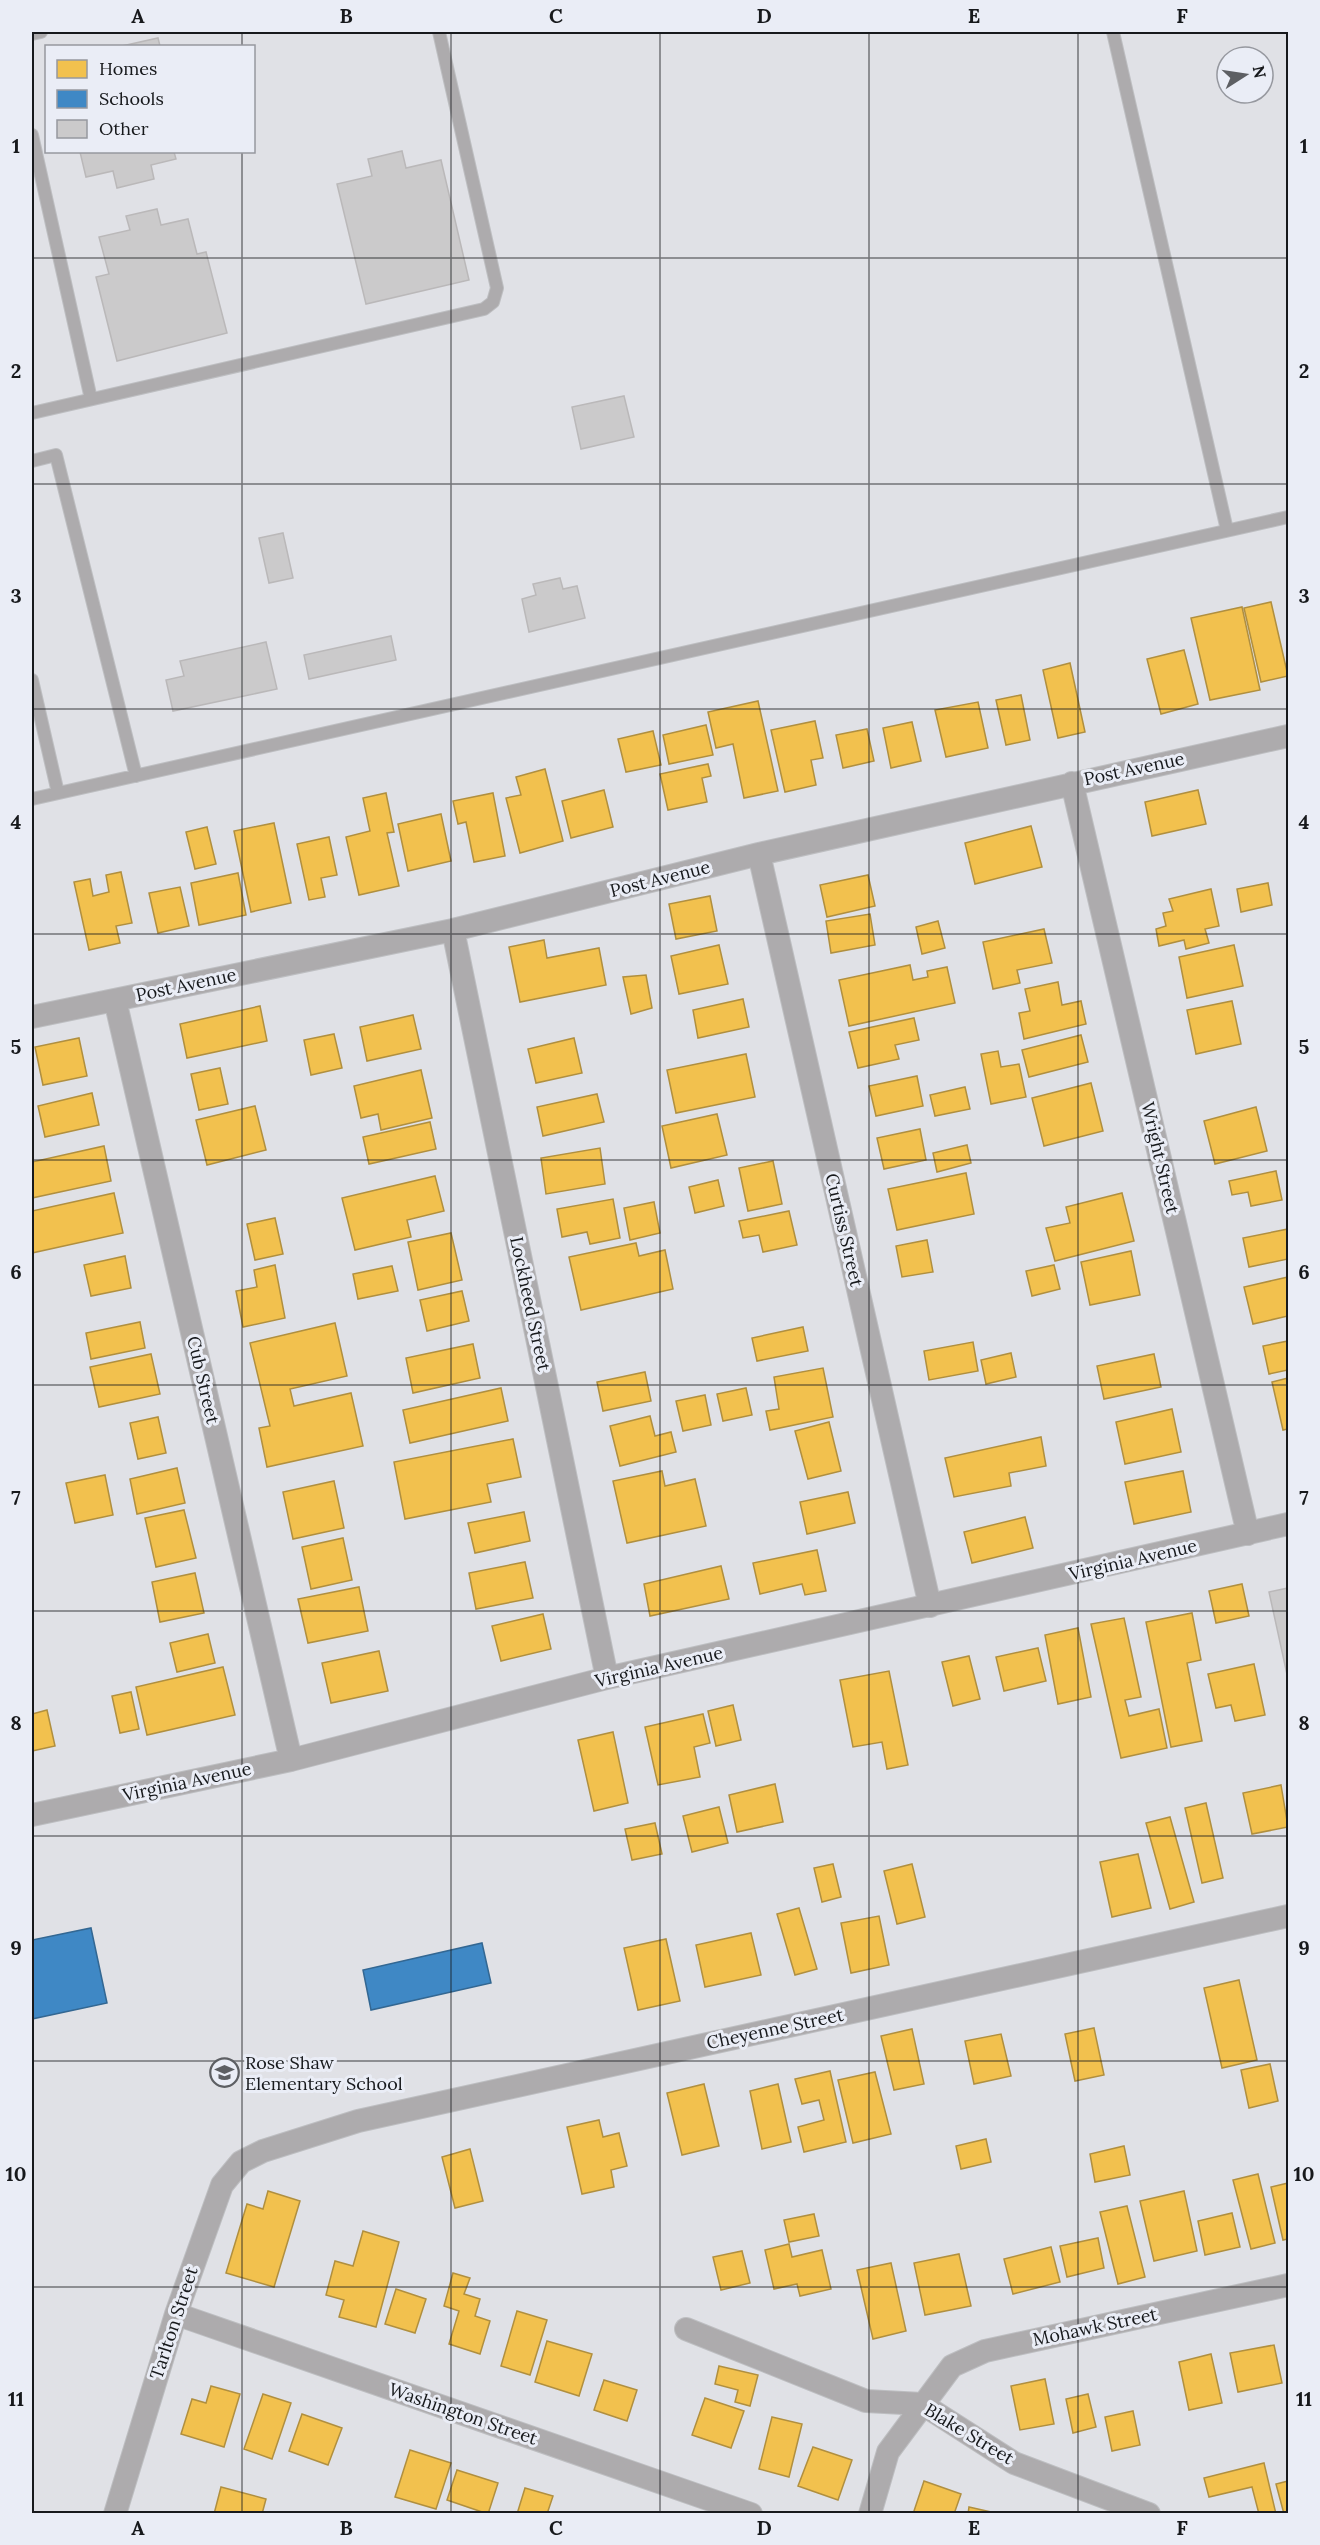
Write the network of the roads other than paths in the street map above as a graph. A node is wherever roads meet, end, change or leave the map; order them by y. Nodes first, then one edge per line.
1 (41, 32) edge
2 (439, 32) edge
3 (1113, 32) edge
4 (32, 34) edge
5 (32, 135) edge
6 (91, 399) junction
7 (32, 413) edge
8 (32, 461) edge
9 (1288, 517) edge
10 (1227, 530) junction
11 (32, 680) edge
12 (1288, 736) edge
13 (136, 776) junction
14 (1072, 783) junction
15 (58, 793) junction
16 (32, 799) edge
17 (759, 854) junction
18 (453, 930) junction
19 (115, 1000) junction
20 (32, 1017) edge
21 (1288, 1524) edge
22 (1248, 1534) junction
23 (930, 1606) junction
24 (607, 1678) junction
25 (291, 1760) junction
26 (32, 1815) edge
27 (1288, 1916) edge
28 (263, 2151) joint
29 (1288, 2285) edge
30 (176, 2314) junction
31 (686, 2329) dead end
32 (922, 2404) junction
33 (115, 2514) edge
34 (751, 2514) edge
35 (870, 2514) edge
36 (1149, 2514) edge

1 - 4 lane
2 - 6 lane
3 - 10 lane
5 - 6 lane
6 - 7 lane
8 - 13 lane
9 - 10 lane
10 - 13 lane
11 - 15 lane
12 - 14 street, Post Avenue
13 - 15 lane
14 - 17 street, Post Avenue
14 - 22 street, Wright Street
15 - 16 lane
17 - 18 street, Post Avenue
17 - 23 street, Curtiss Street
18 - 19 street, Post Avenue
18 - 24 street, Lockheed Street
19 - 20 street, Post Avenue
19 - 25 street, Cub Street
21 - 22 street, Virginia Avenue
22 - 23 street, Virginia Avenue
23 - 24 street, Virginia Avenue
24 - 25 street, Virginia Avenue
25 - 26 street, Virginia Avenue
27 - 28 street, Cheyenne Street
28 - 30 street, Tarlton Street
29 - 32 street, Mohawk Street
30 - 33 street, Tarlton Street
30 - 34 street, Washington Street
31 - 32 street, Blake Street
32 - 35 street, Mohawk Street
32 - 36 street, Blake Street

